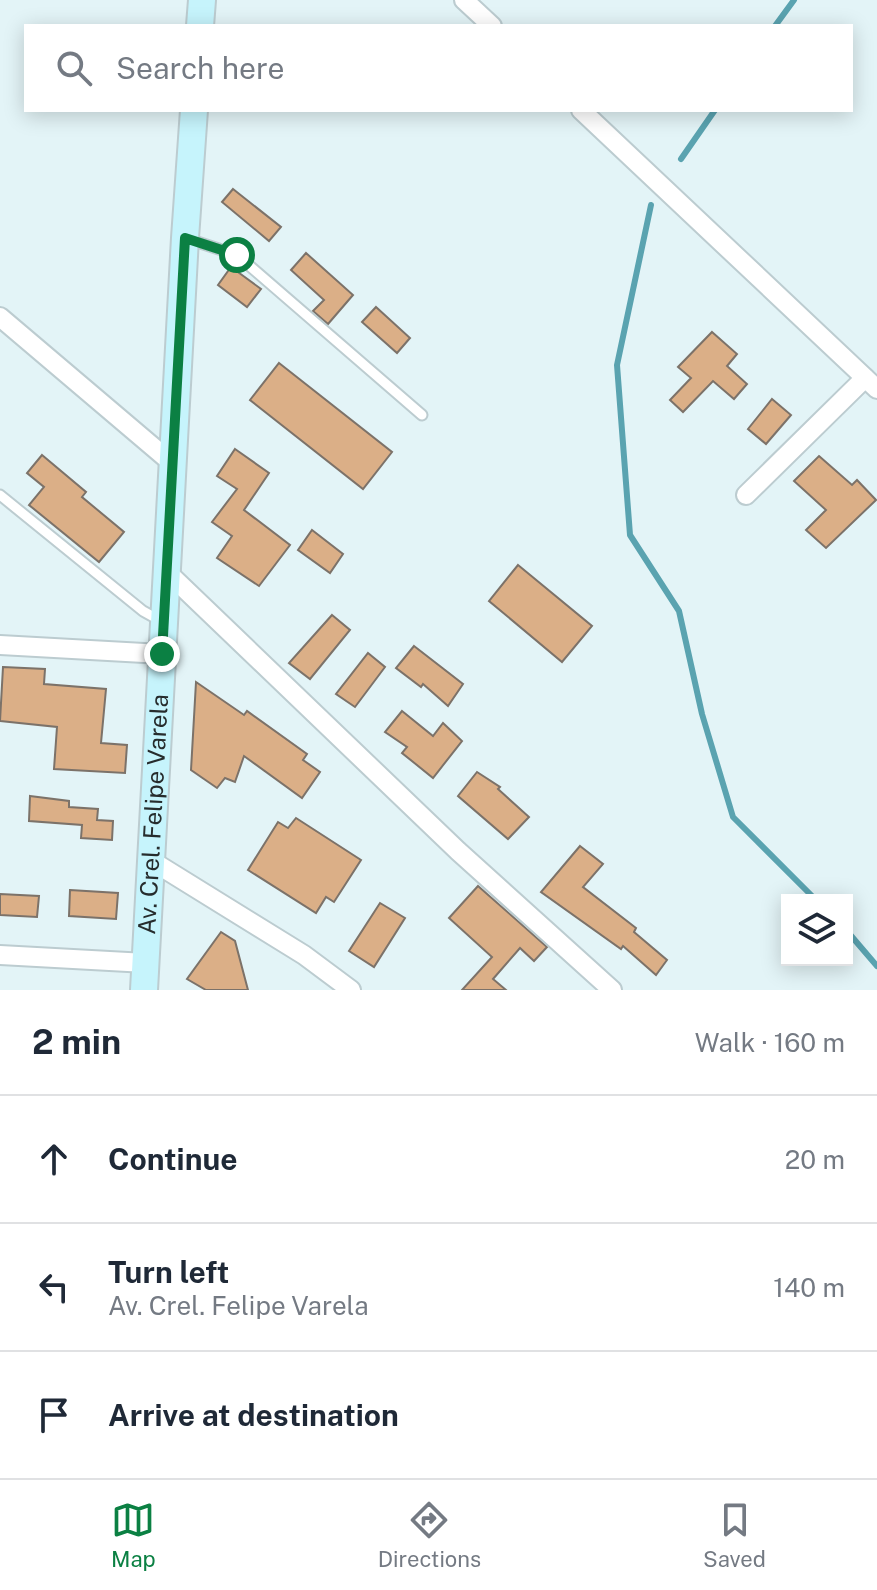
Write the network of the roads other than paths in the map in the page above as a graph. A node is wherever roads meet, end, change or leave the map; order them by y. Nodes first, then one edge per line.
1 (202, 0) edge
2 (464, 0) edge
3 (200, 24) edge
4 (490, 24) edge
5 (194, 112) edge
6 (583, 112) edge
7 (185, 238) junction
8 (0, 317) edge
9 (871, 383) edge
10 (422, 415) dead end
11 (172, 463) junction
12 (0, 495) edge
13 (746, 495) dead end
14 (166, 571) junction
15 (163, 622) junction
16 (0, 645) edge
17 (162, 654) junction
18 (152, 861) junction
19 (0, 955) edge
20 (146, 963) junction
21 (144, 990) edge
22 (351, 990) edge
23 (612, 990) edge

1 - 3 main road
2 - 4 street
5 - 7 main road, Av. Crel. Felipe Varela
6 - 9 street
7 - 10 lane
7 - 11 main road, Av. Crel. Felipe Varela
8 - 11 street
9 - 13 street
11 - 14 main road, Av. Crel. Felipe Varela
12 - 15 lane
14 - 15 main road, Av. Crel. Felipe Varela
14 - 23 street
15 - 17 main road, Av. Crel. Felipe Varela
16 - 17 street
17 - 18 main road, Av. Crel. Felipe Varela
18 - 20 main road, Av. Crel. Felipe Varela
18 - 22 street
19 - 20 street
20 - 21 main road, Av. Crel. Felipe Varela

